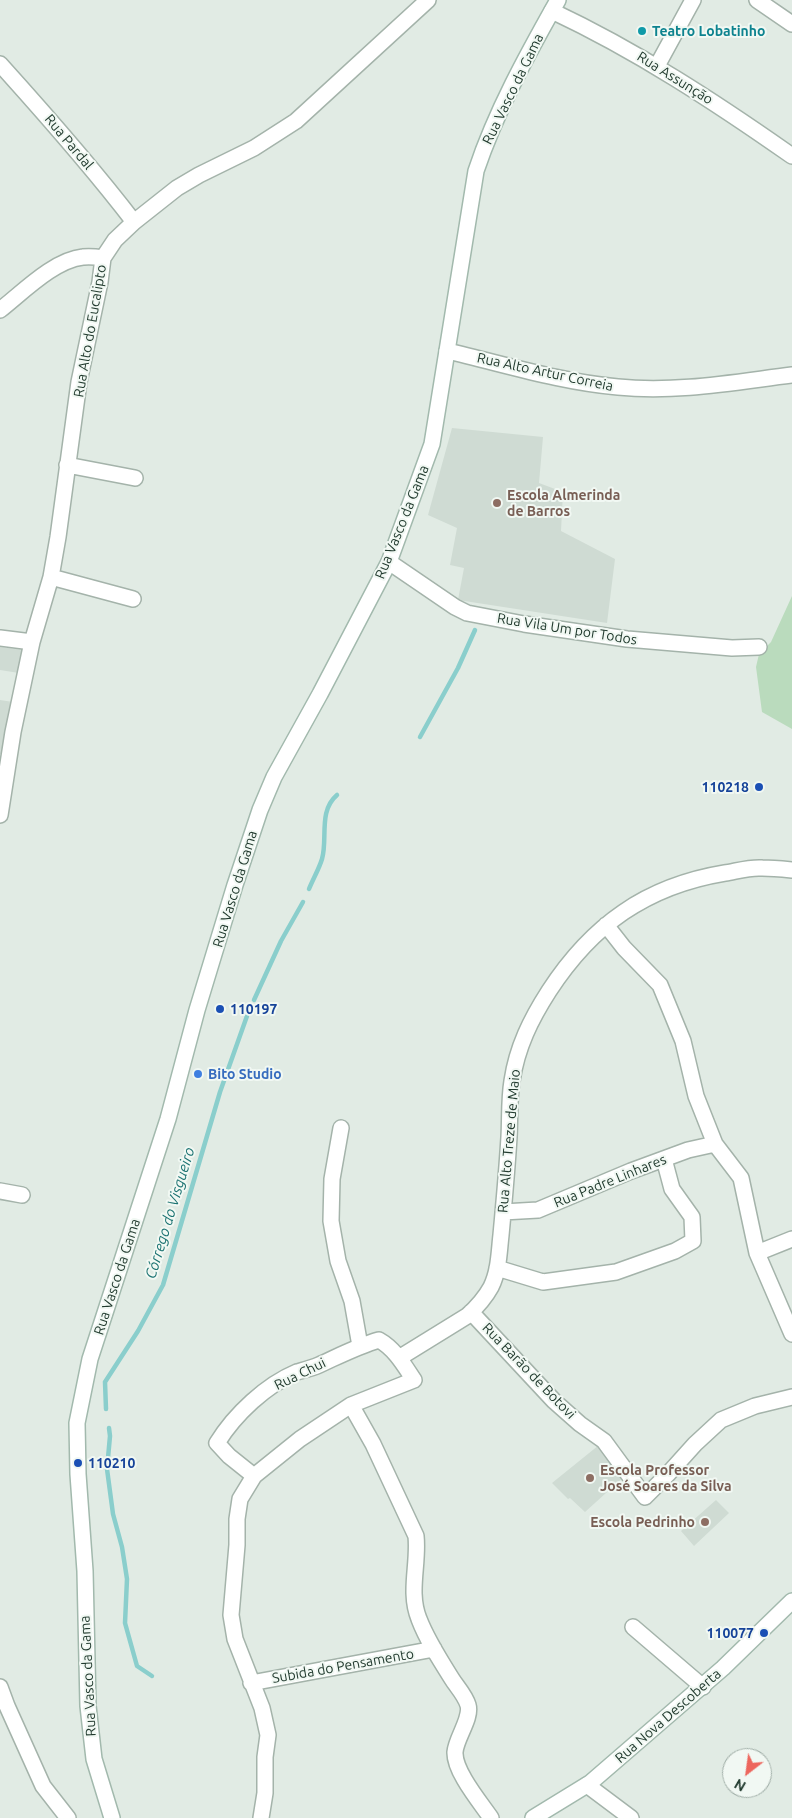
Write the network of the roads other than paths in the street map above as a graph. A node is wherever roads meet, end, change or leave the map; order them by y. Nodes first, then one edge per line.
1 (428, 0) edge
2 (693, 0) edge
3 (756, 0) edge
4 (555, 6) edge
5 (792, 24) edge
6 (0, 64) edge
7 (657, 66) junction
8 (792, 156) edge
9 (134, 222) junction
10 (103, 258) junction
11 (0, 310) edge
12 (447, 351) junction
13 (792, 375) edge
14 (67, 465) junction
15 (135, 478) dead end
16 (389, 562) junction
17 (51, 577) junction
18 (133, 599) dead end
19 (0, 638) edge
20 (32, 642) junction
21 (759, 647) dead end
22 (0, 815) edge
23 (792, 870) edge
24 (606, 924) junction
25 (342, 1128) dead end
26 (715, 1144) junction
27 (664, 1159) junction
28 (0, 1192) edge
29 (22, 1195) dead end
30 (503, 1212) junction
31 (792, 1239) edge
32 (757, 1253) junction
33 (497, 1268) junction
34 (471, 1312) junction
35 (792, 1334) edge
36 (360, 1346) junction
37 (399, 1358) junction
38 (792, 1397) edge
39 (351, 1405) junction
40 (254, 1476) junction
41 (792, 1600) edge
42 (633, 1627) dead end
43 (434, 1649) junction
44 (251, 1683) junction
45 (703, 1686) junction
46 (0, 1687) edge
47 (587, 1785) junction
48 (68, 1818) edge
49 (112, 1818) edge
50 (261, 1818) edge
51 (491, 1818) edge
52 (534, 1818) edge
53 (631, 1818) edge

1 - 9 street, Rua Alto do Eucalipto
2 - 7 street
3 - 5 street
4 - 7 street, Rua Assunção
4 - 12 street, Rua Vasco da Gama
6 - 9 street, Rua Pardal
7 - 8 street, Rua Assunção
9 - 10 street, Rua Alto do Eucalipto
10 - 11 street
10 - 14 street, Rua Alto do Eucalipto
12 - 13 street, Rua Alto Artur Correia
12 - 16 street, Rua Vasco da Gama
14 - 15 street
14 - 17 street, Rua Alto do Eucalipto
16 - 21 street, Rua Vila Um por Todos
16 - 49 street, Rua Vasco da Gama
17 - 18 street
17 - 20 street, Rua Alto do Eucalipto
19 - 20 street
20 - 22 street, Rua Alto do Eucalipto
23 - 24 street, Rua Alto Treze de Maio
24 - 26 street
24 - 30 street, Rua Alto Treze de Maio
25 - 36 street
26 - 27 street, Rua Padre Linhares
26 - 32 street
27 - 30 street, Rua Padre Linhares
27 - 33 street
28 - 29 street
30 - 33 street, Rua Alto Treze de Maio
31 - 32 street
32 - 35 street
33 - 34 street, Rua Alto Treze de Maio
34 - 37 street, Rua Alto Treze de Maio
34 - 38 street, Rua Barão de Botovi
36 - 37 street, Rua Chui
36 - 40 street, Rua Chui
37 - 39 street, Rua Chui
39 - 40 street
39 - 43 street
40 - 44 street
41 - 45 street, Rua Nova Descoberta
42 - 45 street
43 - 44 street, Subida do Pensamento
43 - 51 street
44 - 50 street
45 - 47 street, Rua Nova Descoberta
46 - 48 street
47 - 52 street, Rua Nova Descoberta
47 - 53 street

